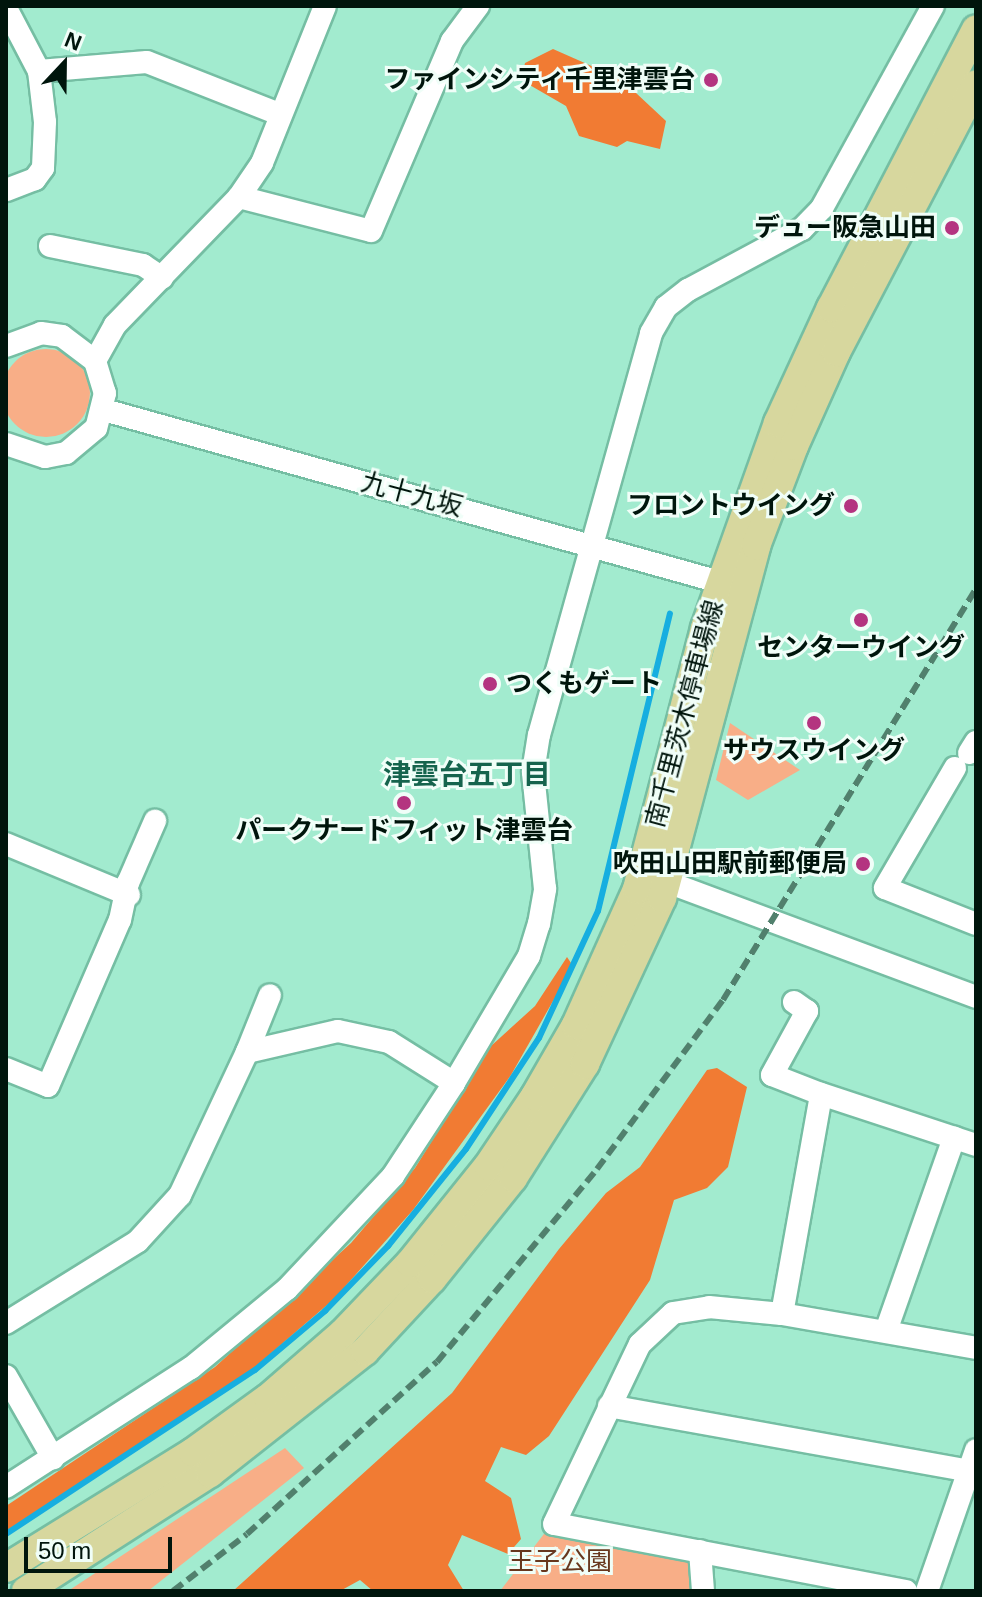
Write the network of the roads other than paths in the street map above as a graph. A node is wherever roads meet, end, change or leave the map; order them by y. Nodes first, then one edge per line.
1 (325, 6) edge
2 (478, 6) edge
3 (933, 6) edge
4 (6, 8) edge
5 (976, 30) edge
6 (39, 71) junction
7 (976, 84) edge
8 (279, 114) junction
9 (6, 190) edge
10 (239, 197) junction
11 (50, 246) dead end
12 (162, 278) junction
13 (6, 346) edge
14 (95, 361) junction
15 (104, 410) junction
16 (6, 444) edge
17 (591, 544) junction
18 (731, 585) junction
19 (967, 755) edge
20 (155, 821) dead end
21 (6, 844) edge
22 (655, 877) junction
23 (129, 895) junction
24 (976, 924) edge
25 (270, 995) dead end
26 (976, 997) edge
27 (794, 1002) dead end
28 (247, 1052) junction
29 (6, 1069) edge
30 (454, 1083) junction
31 (821, 1094) junction
32 (954, 1138) junction
33 (976, 1145) edge
34 (782, 1314) junction
35 (6, 1323) edge
36 (886, 1331) junction
37 (976, 1348) edge
38 (6, 1376) edge
39 (609, 1406) junction
40 (53, 1458) junction
41 (974, 1464) edge
42 (6, 1487) edge
43 (700, 1551) junction
44 (6, 1568) edge
45 (26, 1591) edge
46 (703, 1591) edge
47 (906, 1591) edge
48 (927, 1591) edge

1 - 8 street
2 - 10 street
3 - 17 street
4 - 6 street
5 - 18 main road, 南千里茨木停車場線
6 - 8 street
6 - 9 street
7 - 18 main road, 南千里茨木停車場線
8 - 10 street
10 - 12 street
11 - 12 street
12 - 14 street
13 - 14 street
14 - 15 street
15 - 16 street
15 - 17 street, 九十九坂
17 - 18 street, 九十九坂
17 - 30 street
18 - 22 main road, 南千里茨木停車場線
19 - 24 street
20 - 23 street
21 - 23 street
22 - 26 street
22 - 44 main road, 南千里茨木停車場線
22 - 45 main road, 南千里茨木停車場線
23 - 29 street
25 - 28 street
27 - 31 street
28 - 30 street
28 - 35 street
30 - 40 street
31 - 32 street
31 - 34 street
32 - 33 street
32 - 36 street
34 - 36 street
34 - 39 street
36 - 37 street
38 - 40 street
39 - 41 street
39 - 43 street
40 - 42 street
41 - 48 street
43 - 46 street
43 - 47 street

